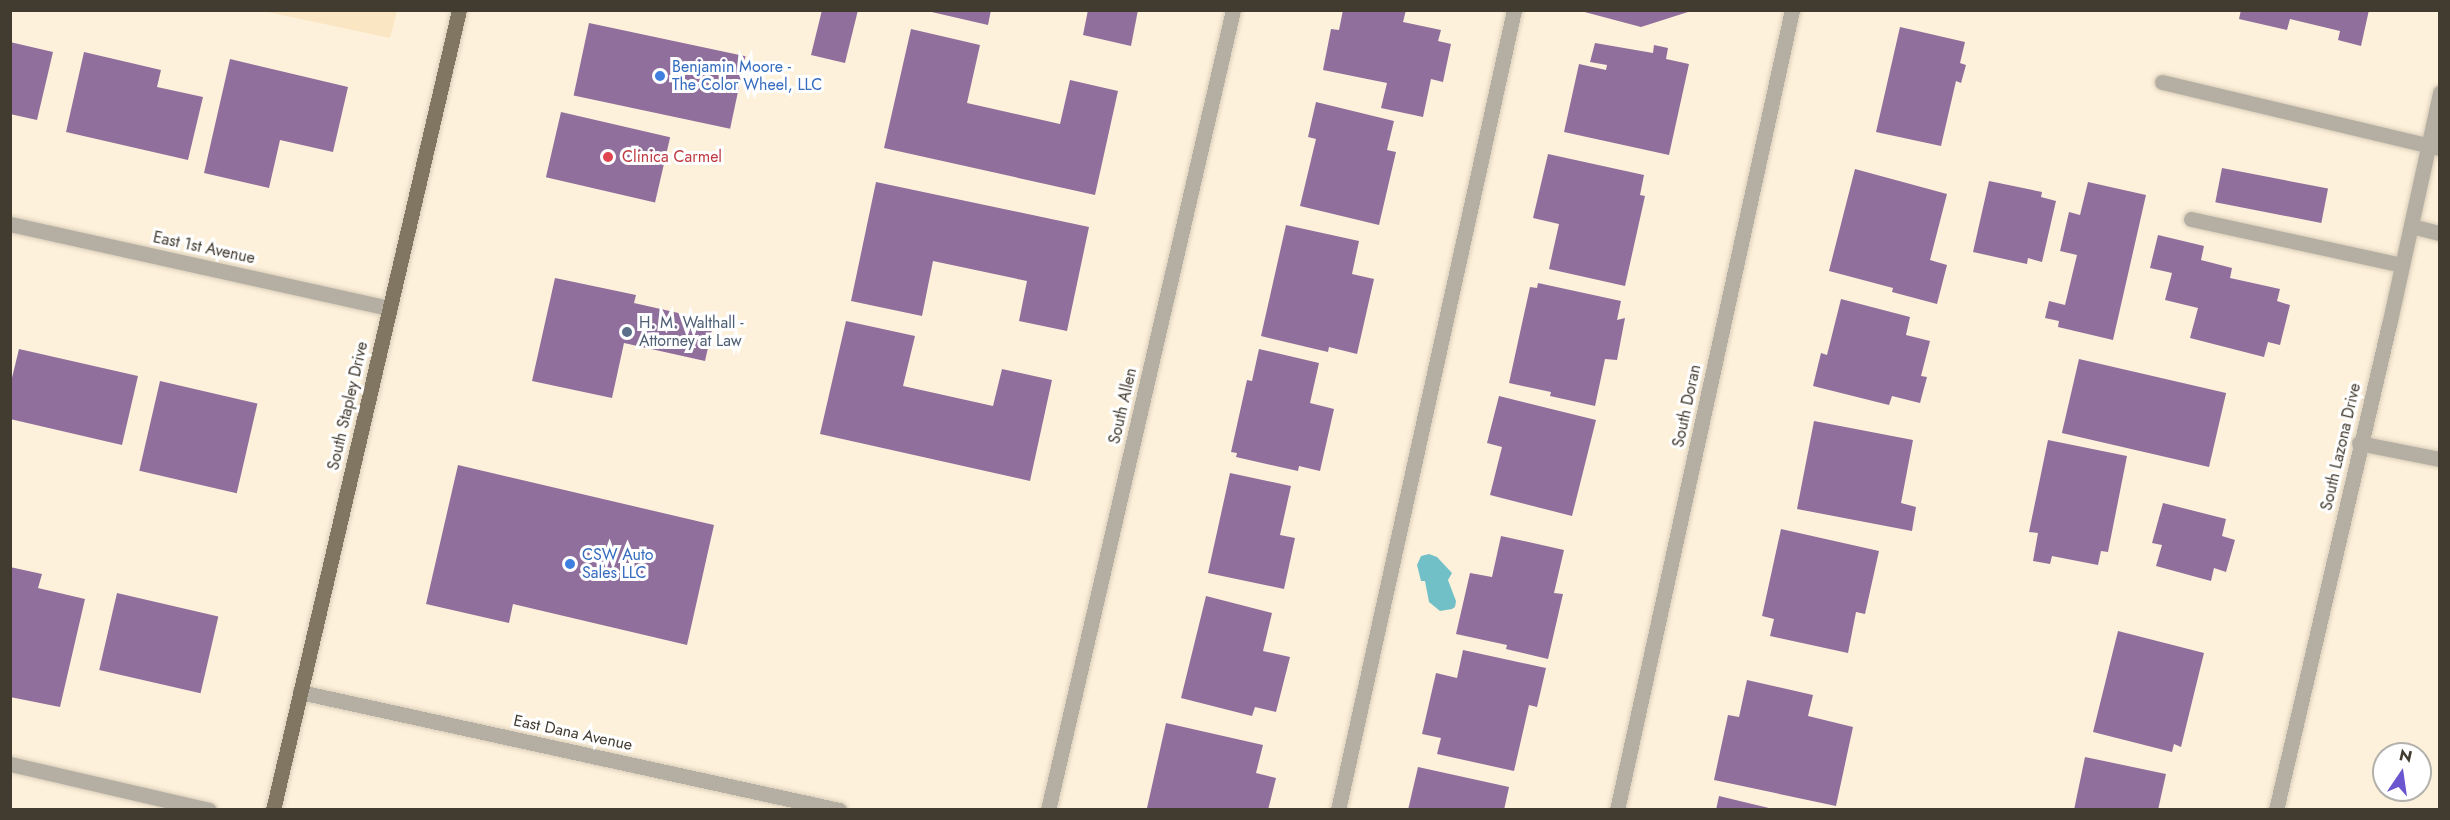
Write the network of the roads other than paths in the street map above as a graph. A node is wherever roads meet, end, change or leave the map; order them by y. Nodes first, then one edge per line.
1 (459, 10) edge
2 (1233, 10) edge
3 (1514, 10) edge
4 (1792, 10) edge
5 (2162, 82) dead end
6 (2439, 93) edge
7 (2434, 147) edge
8 (2191, 219) dead end
9 (10, 224) edge
10 (2411, 226) junction
11 (2439, 233) edge
12 (2402, 265) junction
13 (390, 308) junction
14 (2359, 443) junction
15 (2439, 459) edge
16 (300, 692) junction
17 (10, 764) edge
18 (209, 810) edge
19 (273, 810) edge
20 (839, 810) edge
21 (1048, 810) edge
22 (1338, 810) edge
23 (1617, 810) edge
24 (2276, 810) edge

1 - 13 main road, South Stapley Drive
2 - 21 street, South Allen
3 - 22 street
4 - 23 street, South Doran
5 - 7 street
6 - 7 street, South Lazona Drive
7 - 10 street, South Lazona Drive
8 - 12 street
9 - 13 street, East 1st Avenue
10 - 11 street
10 - 12 street, South Lazona Drive
12 - 14 street, South Lazona Drive
13 - 16 main road, South Stapley Drive
14 - 15 street
14 - 24 street, South Lazona Drive
16 - 19 main road, South Stapley Drive
16 - 20 street, East Dana Avenue
17 - 18 street

